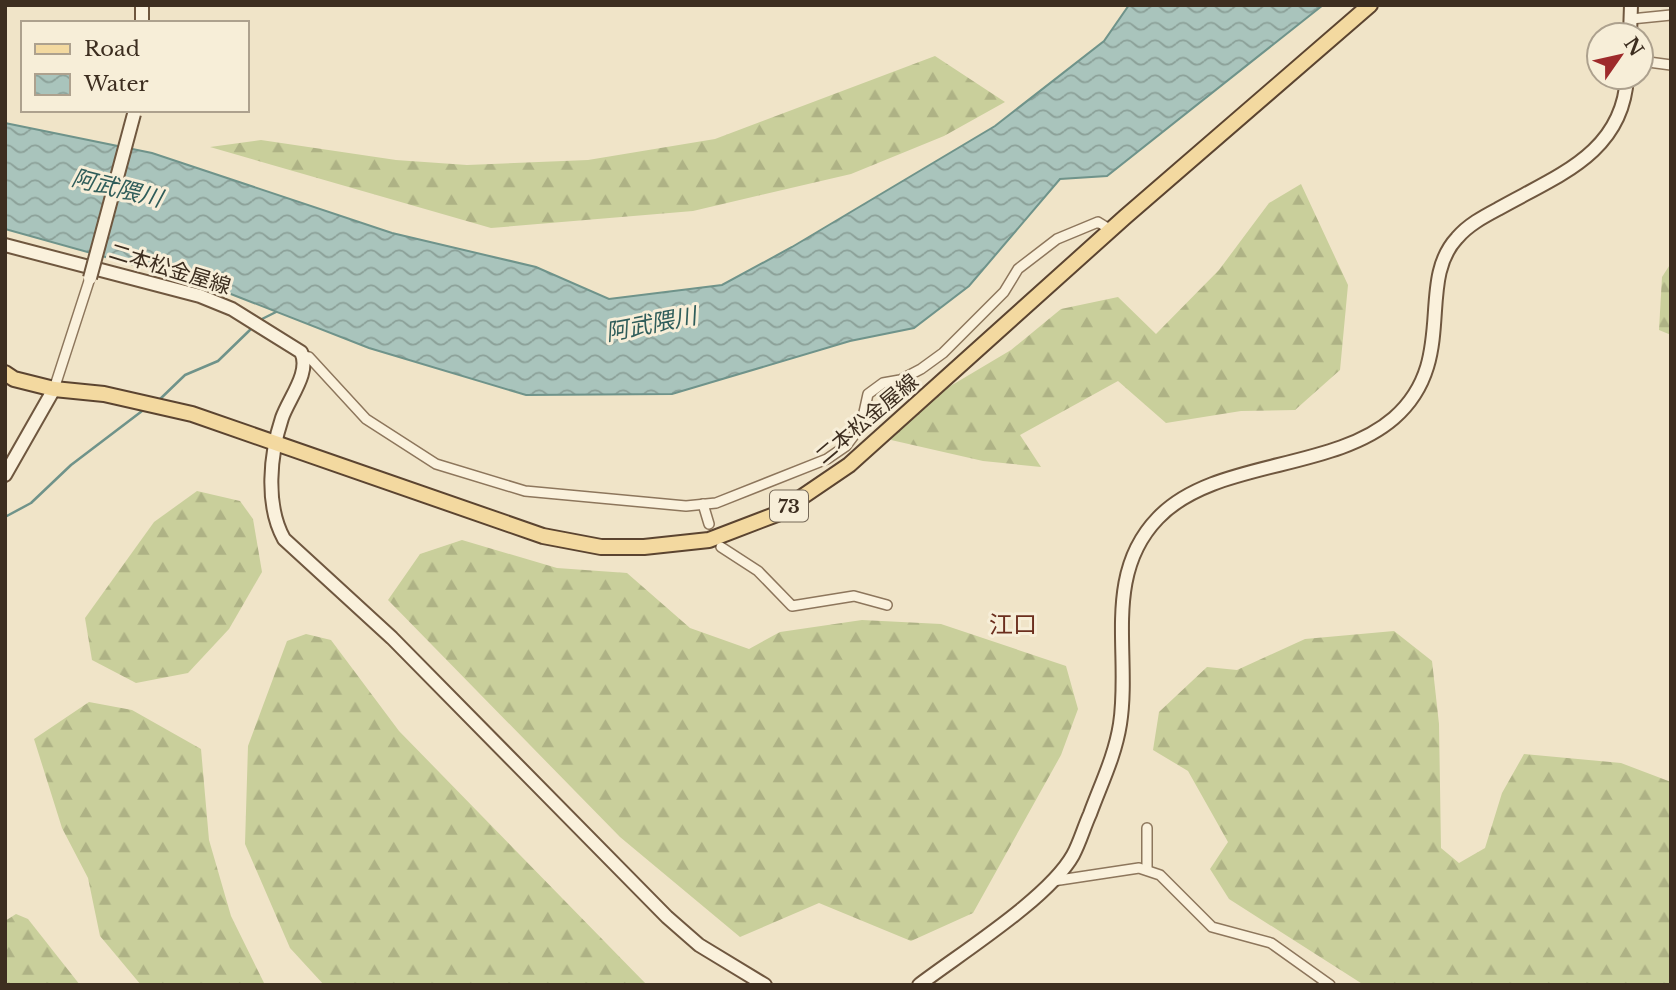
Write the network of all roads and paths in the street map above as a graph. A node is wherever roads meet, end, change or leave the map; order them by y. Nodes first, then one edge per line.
1 (1370, 5) edge
2 (1631, 5) edge
3 (1671, 15) edge
4 (1631, 19) joint
5 (1625, 91) edge
6 (135, 112) edge
7 (1111, 230) junction
8 (5, 245) edge
9 (90, 278) joint
10 (303, 356) junction
11 (8, 377) edge
12 (54, 389) junction
13 (278, 442) junction
14 (5, 475) edge
15 (703, 504) junction
16 (709, 524) dead end
17 (722, 547) dead end
18 (887, 605) dead end
19 (1147, 828) dead end
20 (1147, 870) junction
21 (1053, 881) junction
22 (765, 985) edge
23 (919, 985) edge
24 (1331, 985) edge

1 - 7 main road, 二本松金屋線 / 73
2 - 4 street
3 - 4 street
5 - 21 street
6 - 9 street, bridge
7 - 13 main road, 二本松金屋線 / 73
7 - 15 street
8 - 10 street, 二本松金屋線
9 - 12 street
10 - 13 street
10 - 15 street
11 - 12 main road, 二本松金屋線 / 73
12 - 13 main road, 二本松金屋線 / 73
12 - 14 street
13 - 22 street
15 - 16 street
17 - 18 street
19 - 20 street
20 - 21 street
20 - 24 street
21 - 23 street

